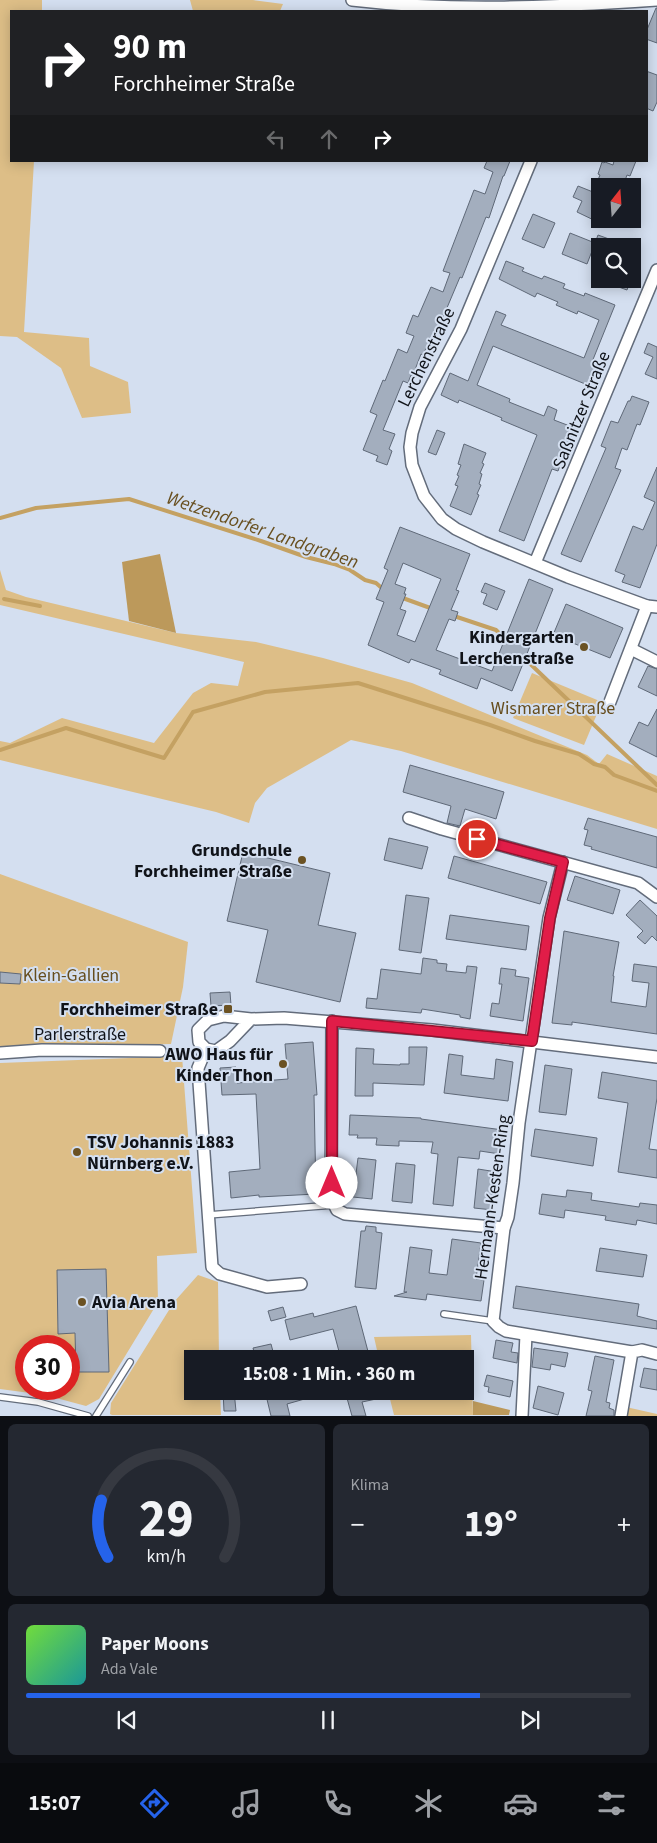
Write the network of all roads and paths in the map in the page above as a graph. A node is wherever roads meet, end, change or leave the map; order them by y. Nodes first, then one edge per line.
1 (352, 0) edge
2 (657, 0) edge
3 (563, 3) edge
4 (531, 162) edge
5 (657, 270) edge
6 (535, 563) junction
7 (653, 604) edge
8 (631, 649) junction
9 (657, 662) edge
10 (608, 707) dead end
11 (410, 818) dead end
12 (563, 862) junction
13 (657, 898) edge
14 (251, 1019) junction
15 (332, 1021) junction
16 (532, 1041) junction
17 (206, 1049) junction
18 (160, 1051) dead end
19 (0, 1054) edge
20 (657, 1057) edge
21 (334, 1205) junction
22 (208, 1215) junction
23 (504, 1228) junction
24 (301, 1284) dead end
25 (444, 1314) dead end
26 (493, 1321) junction
27 (526, 1334) junction
28 (632, 1352) junction
29 (657, 1354) edge
30 (130, 1362) dead end
31 (0, 1398) edge
32 (88, 1416) edge
33 (96, 1416) edge
34 (522, 1416) edge
35 (621, 1416) edge

1 - 3 street
2 - 3 street
4 - 6 street, Lerchenstraße
5 - 6 street, Saßnitzer Straße
6 - 7 street, Lerchenstraße
7 - 8 street
8 - 9 street
8 - 10 street
11 - 12 street
12 - 13 street
12 - 16 street, Hermann-Kesten-Ring
14 - 15 street
14 - 17 street
14 - 17 street
15 - 16 street
15 - 21 street
16 - 20 street
16 - 23 street, Hermann-Kesten-Ring
17 - 22 street
18 - 19 street, Parlerstraße
21 - 22 lane
21 - 23 street
22 - 24 street
23 - 26 street, Hermann-Kesten-Ring
25 - 26 lane
26 - 27 street
27 - 28 street
27 - 34 street
28 - 29 street
28 - 35 street
30 - 33 lane
31 - 32 lane

